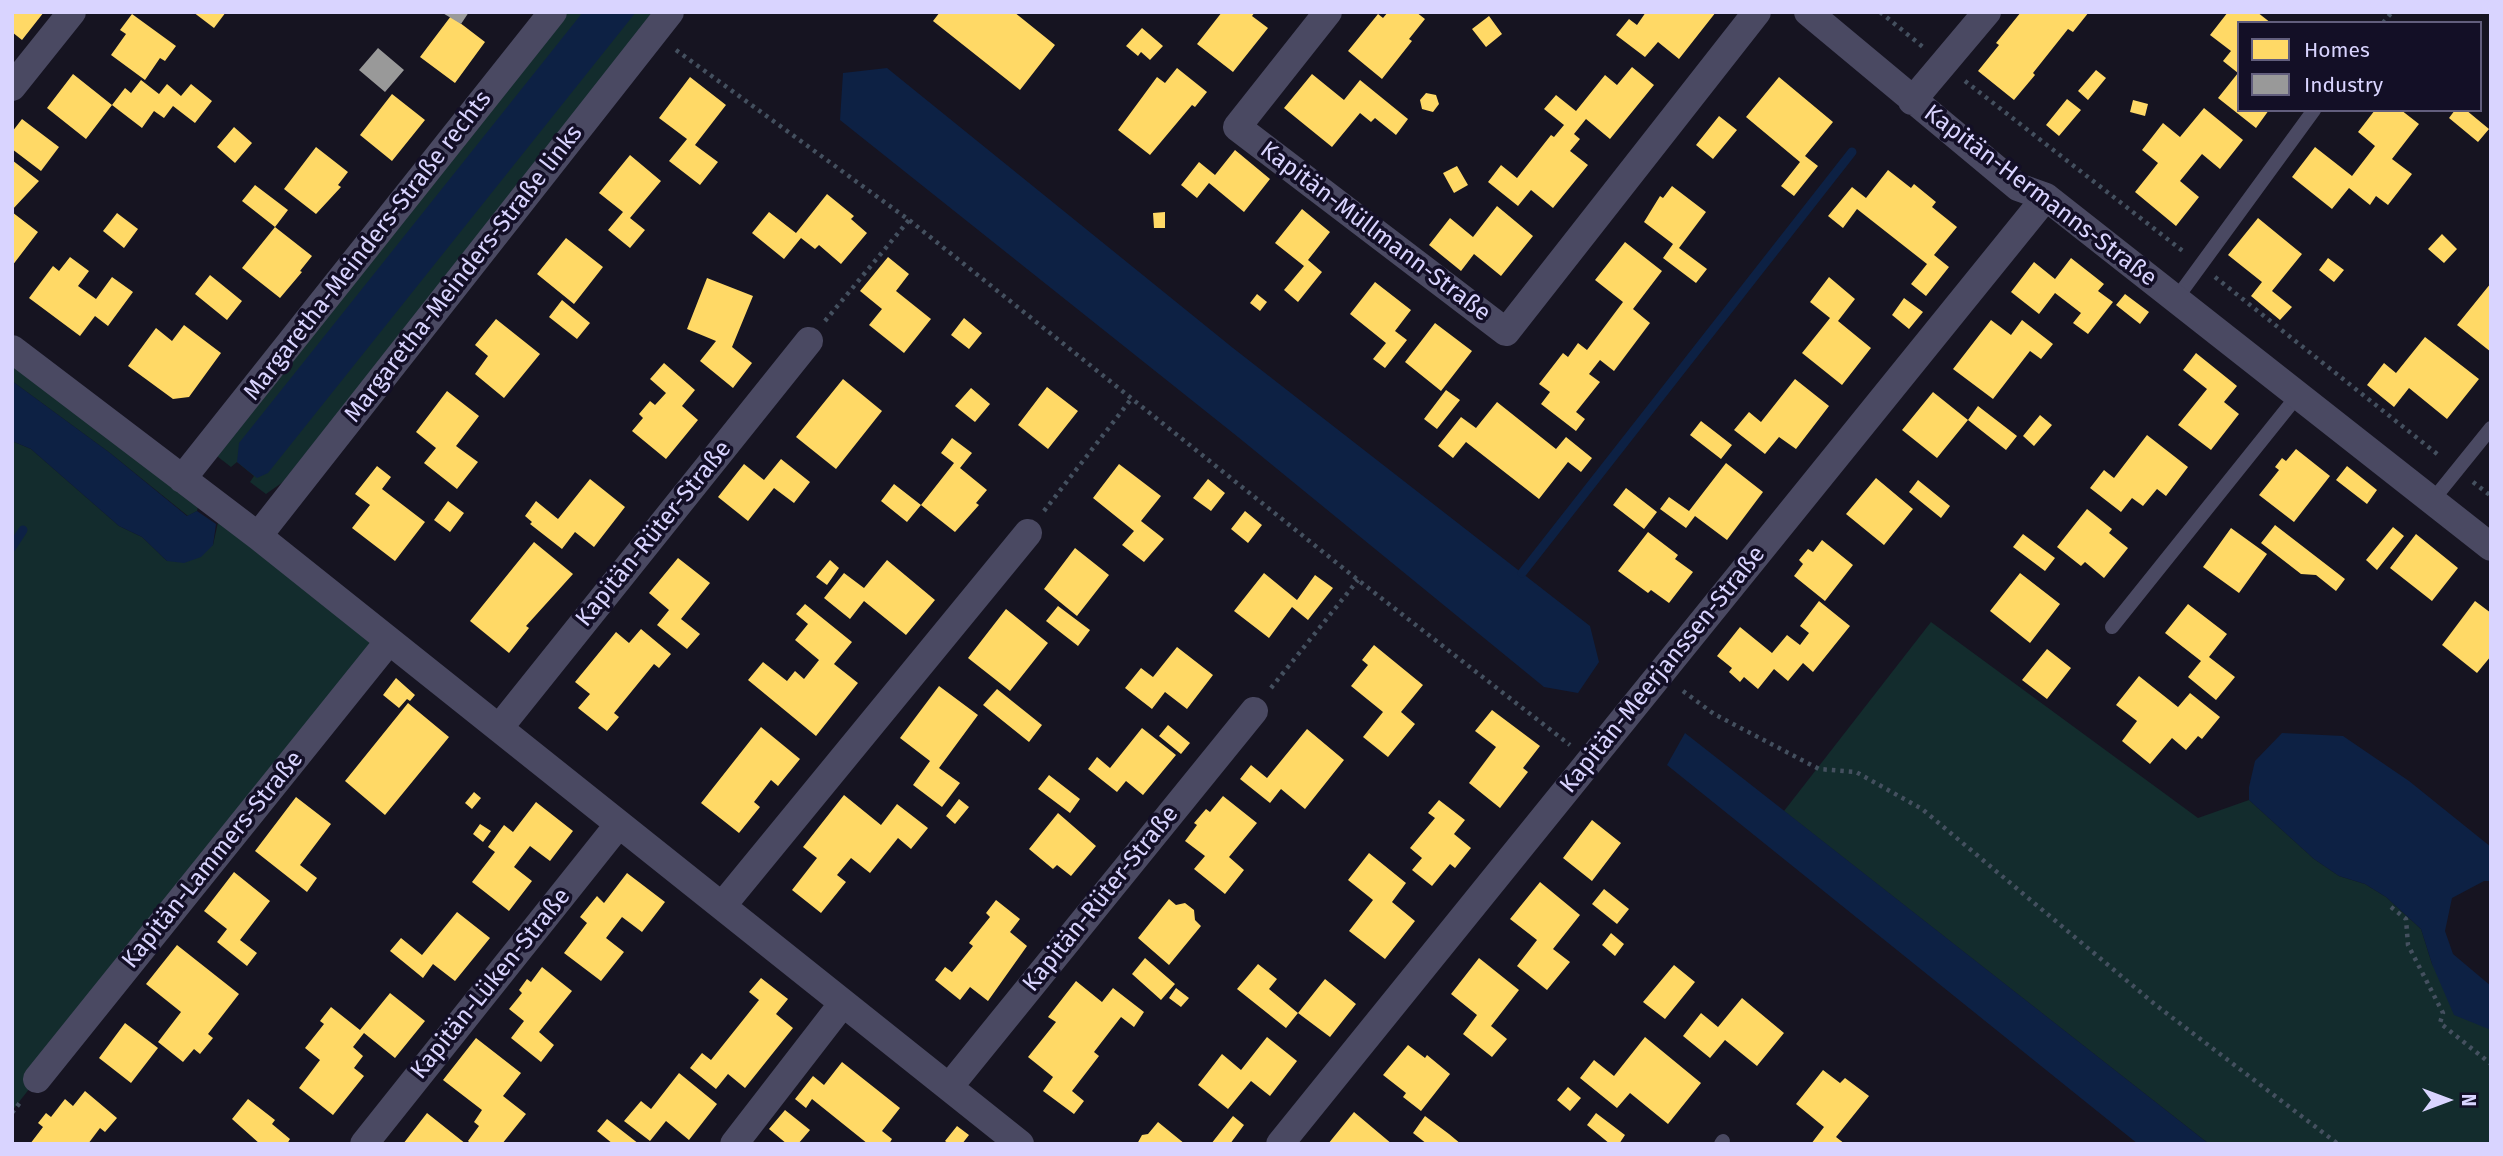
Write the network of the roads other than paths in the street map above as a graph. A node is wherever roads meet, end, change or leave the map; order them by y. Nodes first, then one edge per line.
1 (72, 12) edge
2 (553, 12) edge
3 (1328, 12) edge
4 (1757, 12) edge
5 (1808, 12) edge
6 (1987, 12) edge
7 (662, 23) edge
8 (12, 87) edge
9 (1912, 101) junction
10 (2313, 112) edge
11 (2046, 197) junction
12 (2176, 299) junction
13 (808, 341) road end
14 (12, 349) edge
15 (2298, 395) junction
16 (2491, 428) edge
17 (182, 479) junction
18 (2432, 501) junction
19 (1028, 533) road end
20 (258, 536) junction
21 (2491, 547) edge
22 (2112, 627) dead end
23 (389, 641) junction
24 (1254, 711) road end
25 (499, 728) junction
26 (619, 824) junction
27 (722, 906) junction
28 (843, 1003) junction
29 (37, 1079) dead end
30 (949, 1087) junction
31 (364, 1144) edge
32 (734, 1144) edge
33 (1020, 1144) edge
34 (1280, 1144) edge

1 - 8 street
2 - 17 street, Margaretha-Meinders-Straße rechts
3 - 4 street, Kapitän-Müllmann-Straße
5 - 9 street, Kapitän-Hermanns-Straße
6 - 9 street
7 - 20 street, Margaretha-Meinders-Straße links
9 - 11 street, Kapitän-Hermanns-Straße
10 - 12 lane, Kapitän-Hermanns-Straße
11 - 12 street, Kapitän-Hermanns-Straße
11 - 34 street, Kapitän-Meerjanssen-Straße
12 - 15 street, Kapitän-Hermanns-Straße
13 - 25 street, Kapitän-Rüter-Straße
14 - 17 street
15 - 18 street, Kapitän-Hermanns-Straße
15 - 22 lane
16 - 18 lane
17 - 20 street
18 - 21 street, Kapitän-Hermanns-Straße
19 - 27 street
20 - 23 street
23 - 25 street
23 - 29 street, Kapitän-Lammers-Straße
24 - 30 street, Kapitän-Rüter-Straße
25 - 26 street
26 - 27 street
26 - 31 street, Kapitän-Lüken-Straße
27 - 28 street
28 - 30 street
28 - 32 street
30 - 33 street

